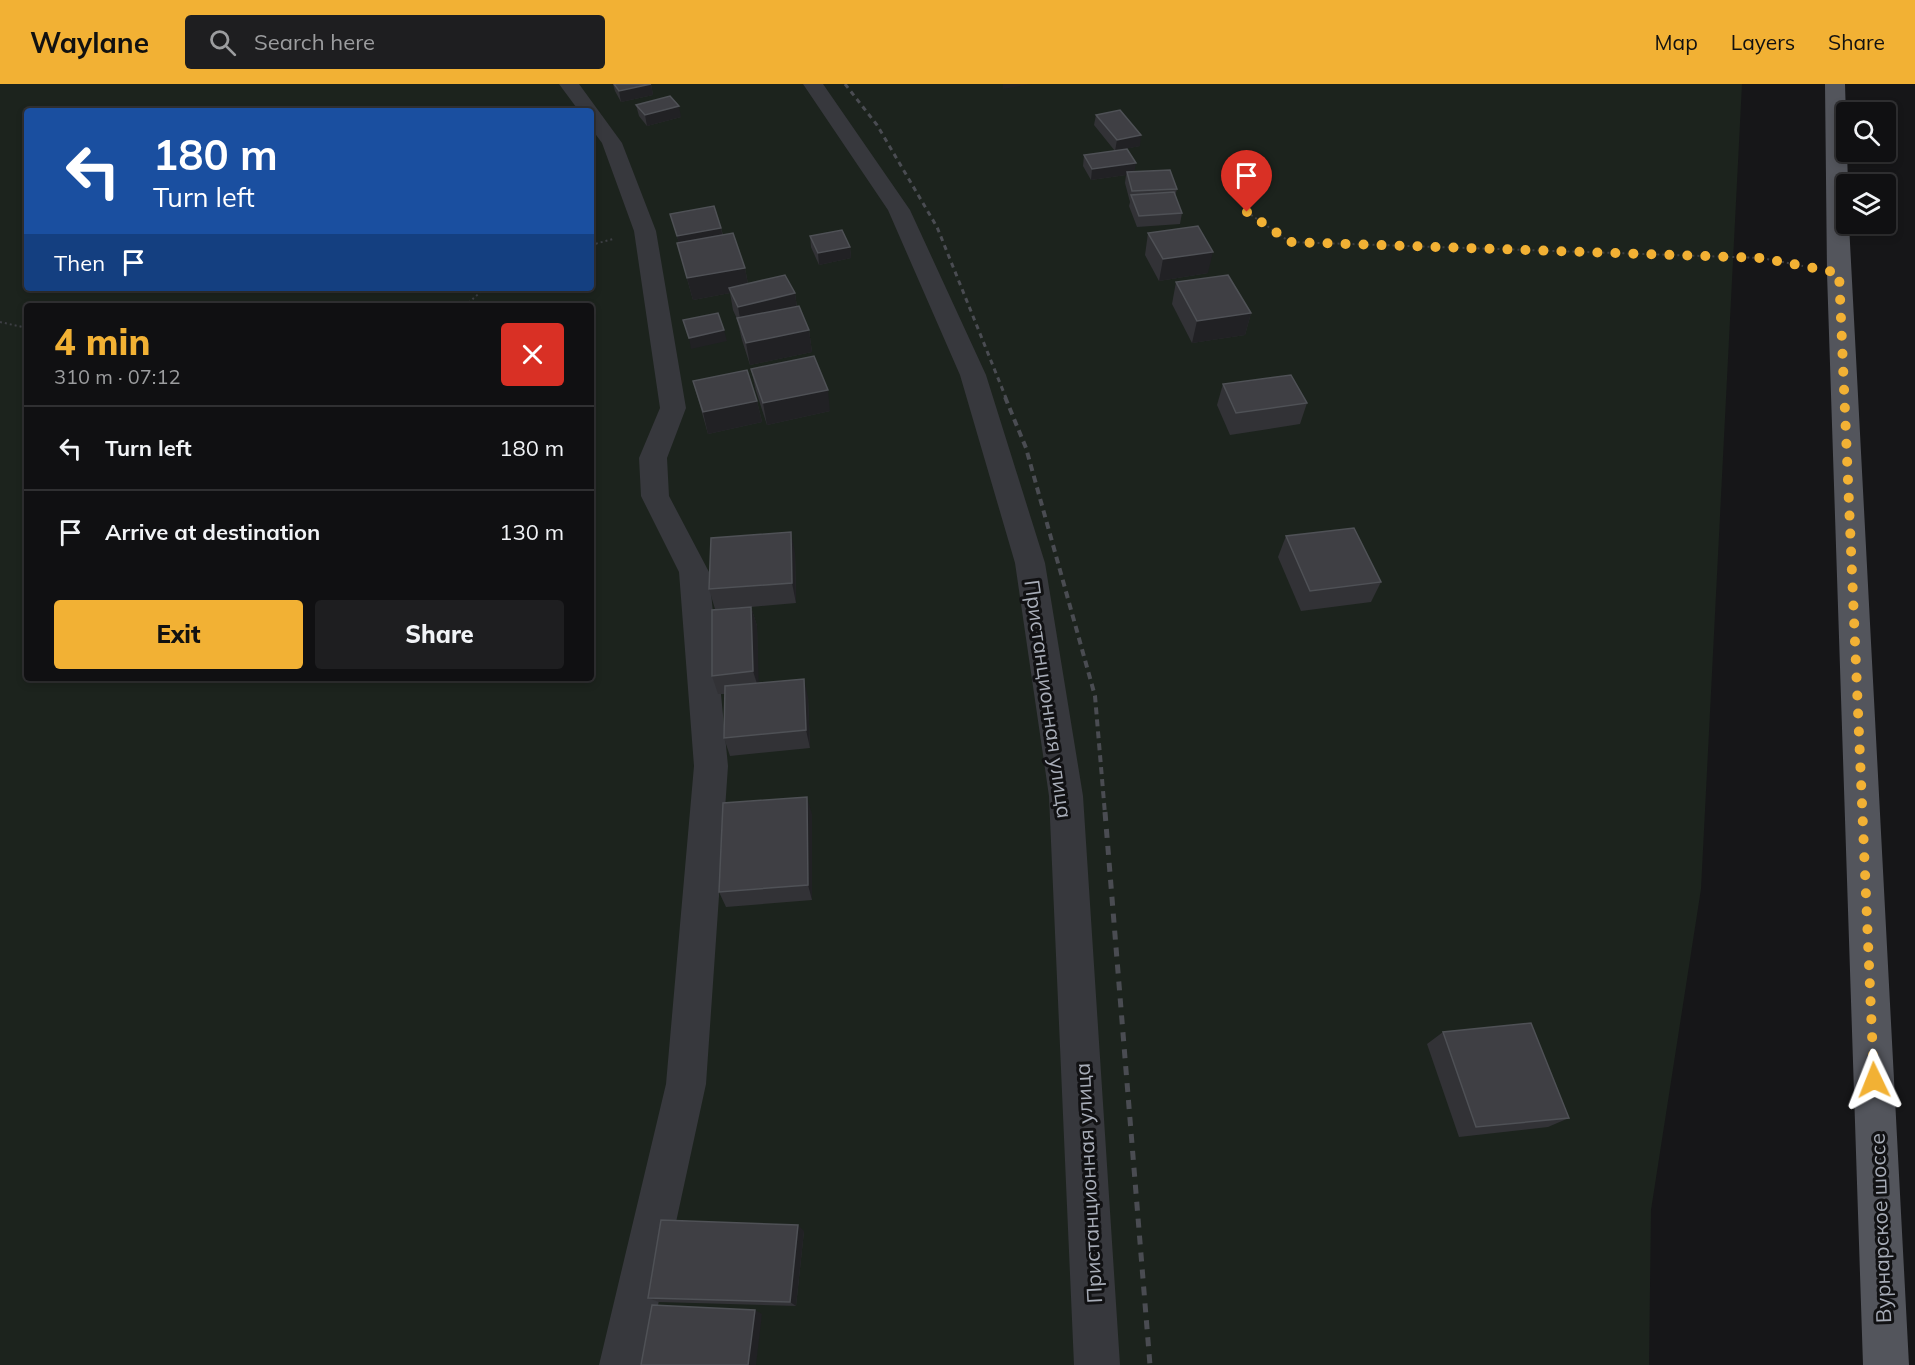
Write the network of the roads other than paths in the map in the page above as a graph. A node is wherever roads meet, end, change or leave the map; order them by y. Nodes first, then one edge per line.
1 (569, 84) edge
2 (813, 84) edge
3 (1835, 84) edge
4 (587, 108) edge
5 (594, 118) edge
6 (622, 1365) edge
7 (1097, 1365) edge
8 (1886, 1365) edge

1 - 4 street
2 - 7 street, Пристанционная улица
3 - 8 main road, Вурнарское шоссе
5 - 6 street

